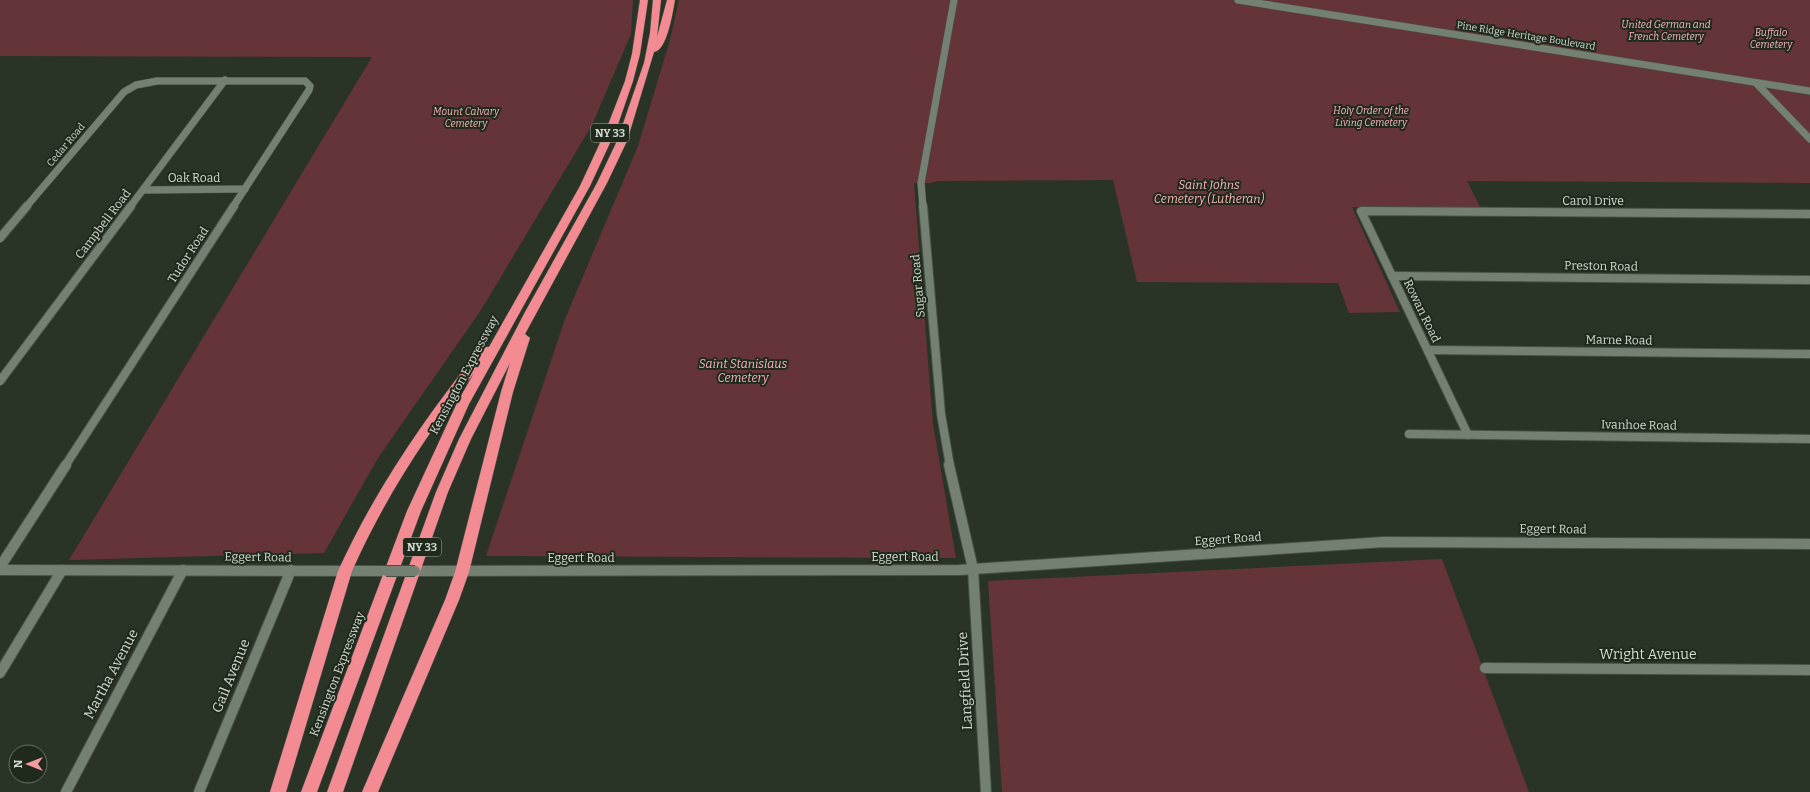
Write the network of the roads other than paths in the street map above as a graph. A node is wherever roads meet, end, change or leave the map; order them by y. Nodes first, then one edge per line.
1 (644, 0) edge
2 (657, 0) edge
3 (672, 0) edge
4 (954, 0) edge
5 (1238, 0) edge
6 (648, 63) junction
7 (225, 80) junction
8 (157, 81) joint
9 (1756, 83) junction
10 (1810, 91) edge
11 (1810, 139) edge
12 (245, 189) junction
13 (143, 190) junction
14 (1376, 211) joint
15 (1810, 214) edge
16 (0, 238) edge
17 (1392, 276) junction
18 (1810, 280) edge
19 (532, 312) junction
20 (508, 321) junction
21 (1428, 350) junction
22 (1810, 354) edge
23 (0, 382) edge
24 (1409, 434) dead end
25 (1468, 435) junction
26 (1810, 439) edge
27 (1810, 544) edge
28 (0, 569) edge
29 (973, 569) junction
30 (62, 570) junction
31 (183, 570) junction
32 (291, 570) junction
33 (347, 571) junction
34 (457, 572) junction
35 (1485, 668) dead end
36 (1810, 670) edge
37 (0, 673) edge
38 (66, 792) edge
39 (199, 792) edge
40 (278, 792) edge
41 (309, 792) edge
42 (335, 792) edge
43 (370, 792) edge
44 (986, 792) edge

1 - 20 highway, Kensington Expressway / NY 33
2 - 6 highway, NY 33
3 - 6 highway
4 - 29 street, Sugar Road
5 - 9 street, Pine Ridge Heritage Boulevard
6 - 19 highway, NY 33
7 - 8 street, Tudor Road
7 - 12 street, Tudor Road
7 - 13 street, Campbell Road
8 - 16 street, Cedar Road
9 - 10 street, Pine Ridge Heritage Boulevard
9 - 11 street
12 - 13 street, Oak Road
12 - 28 street, Tudor Road
13 - 23 street, Campbell Road
14 - 15 street, Carol Drive
14 - 17 street, Rowan Road
17 - 18 street, Preston Road
17 - 21 street, Rowan Road
19 - 34 highway
19 - 42 highway, NY 33
20 - 33 highway
20 - 41 highway, Kensington Expressway / NY 33
21 - 22 street, Marne Road
21 - 25 street, Rowan Road
24 - 25 street, Ivanhoe Road
25 - 26 street, Ivanhoe Road
27 - 29 street, Eggert Road
28 - 30 street, Eggert Road
29 - 34 street, Eggert Road
29 - 44 street, Langfield Drive
30 - 31 street, Eggert Road
30 - 37 street
31 - 32 street, Eggert Road
31 - 38 street, Martha Avenue
32 - 33 street, Eggert Road
32 - 39 street, Gail Avenue
33 - 34 street, Eggert Road, bridge
33 - 40 highway
34 - 43 highway
35 - 36 street, Wright Avenue

